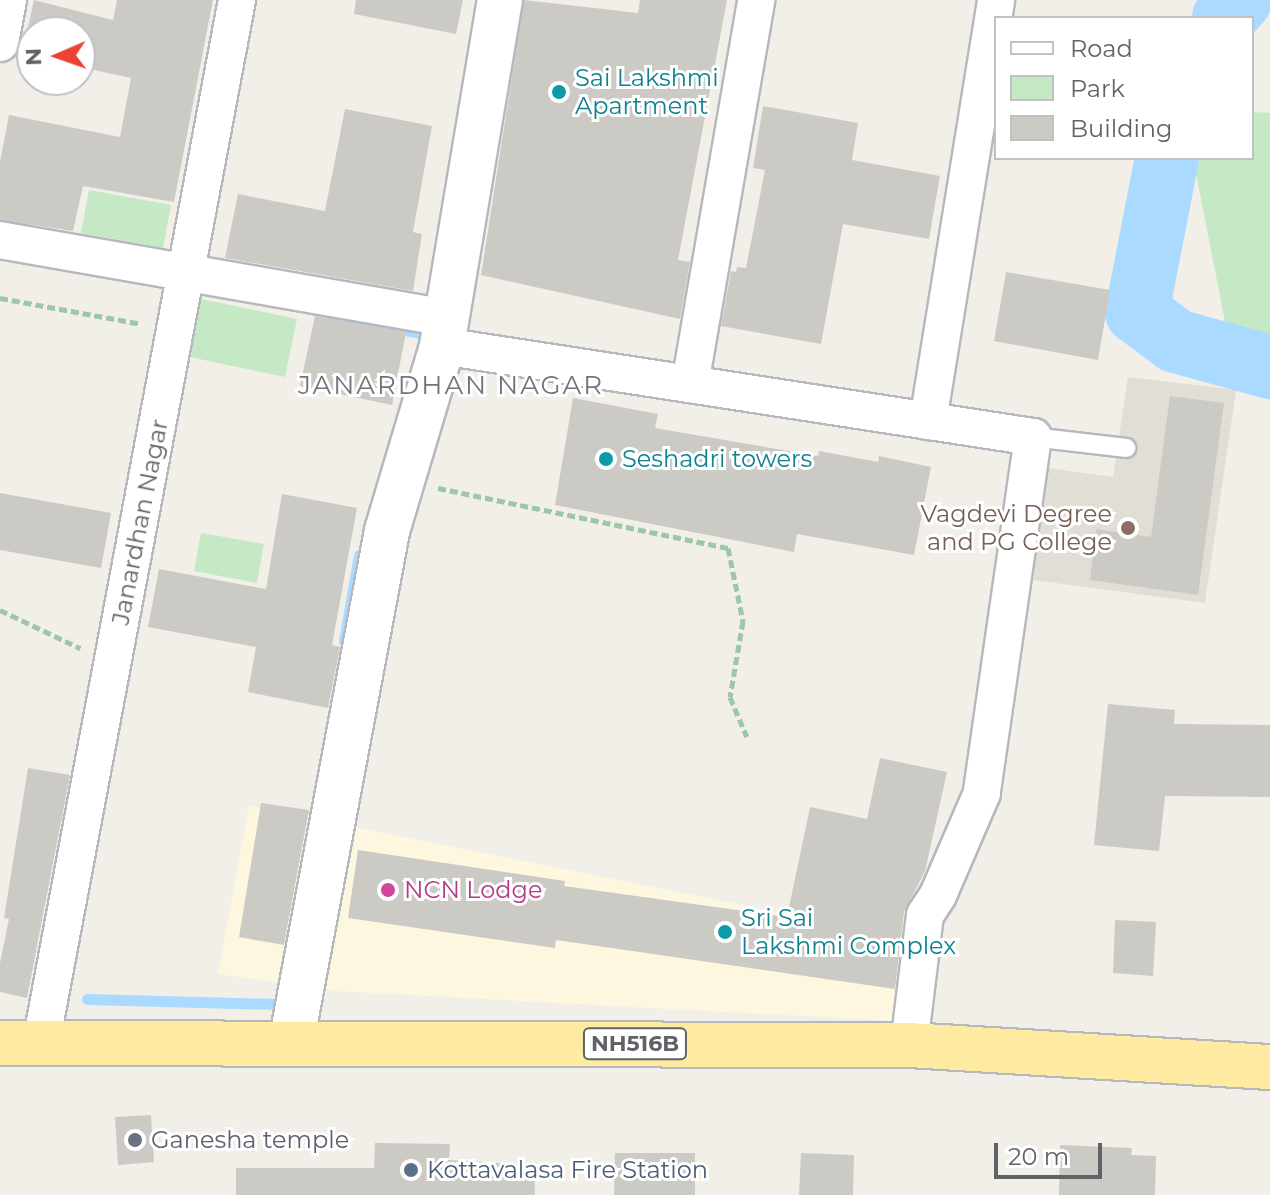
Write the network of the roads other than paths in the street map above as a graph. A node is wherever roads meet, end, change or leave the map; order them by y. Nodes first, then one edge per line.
1 (8, 0) edge
2 (237, 0) edge
3 (500, 0) edge
4 (756, 0) edge
5 (996, 0) edge
6 (0, 43) edge
7 (0, 240) edge
8 (187, 273) junction
9 (444, 332) junction
10 (690, 384) junction
11 (928, 421) junction
12 (1033, 437) junction
13 (1126, 448) dead end
14 (21, 1043) edge
15 (291, 1043) junction
16 (909, 1045) junction
17 (1270, 1067) edge

1 - 6 street
2 - 8 street, Janardhan Nagar
3 - 9 street
4 - 10 street
5 - 11 street
7 - 8 street
8 - 9 street
8 - 14 street, Janardhan Nagar
9 - 10 street
9 - 15 street
10 - 11 street
11 - 12 street
12 - 13 lane
12 - 16 street
14 - 15 highway, NH516B
15 - 16 highway, NH516B
16 - 17 highway, NH516B

